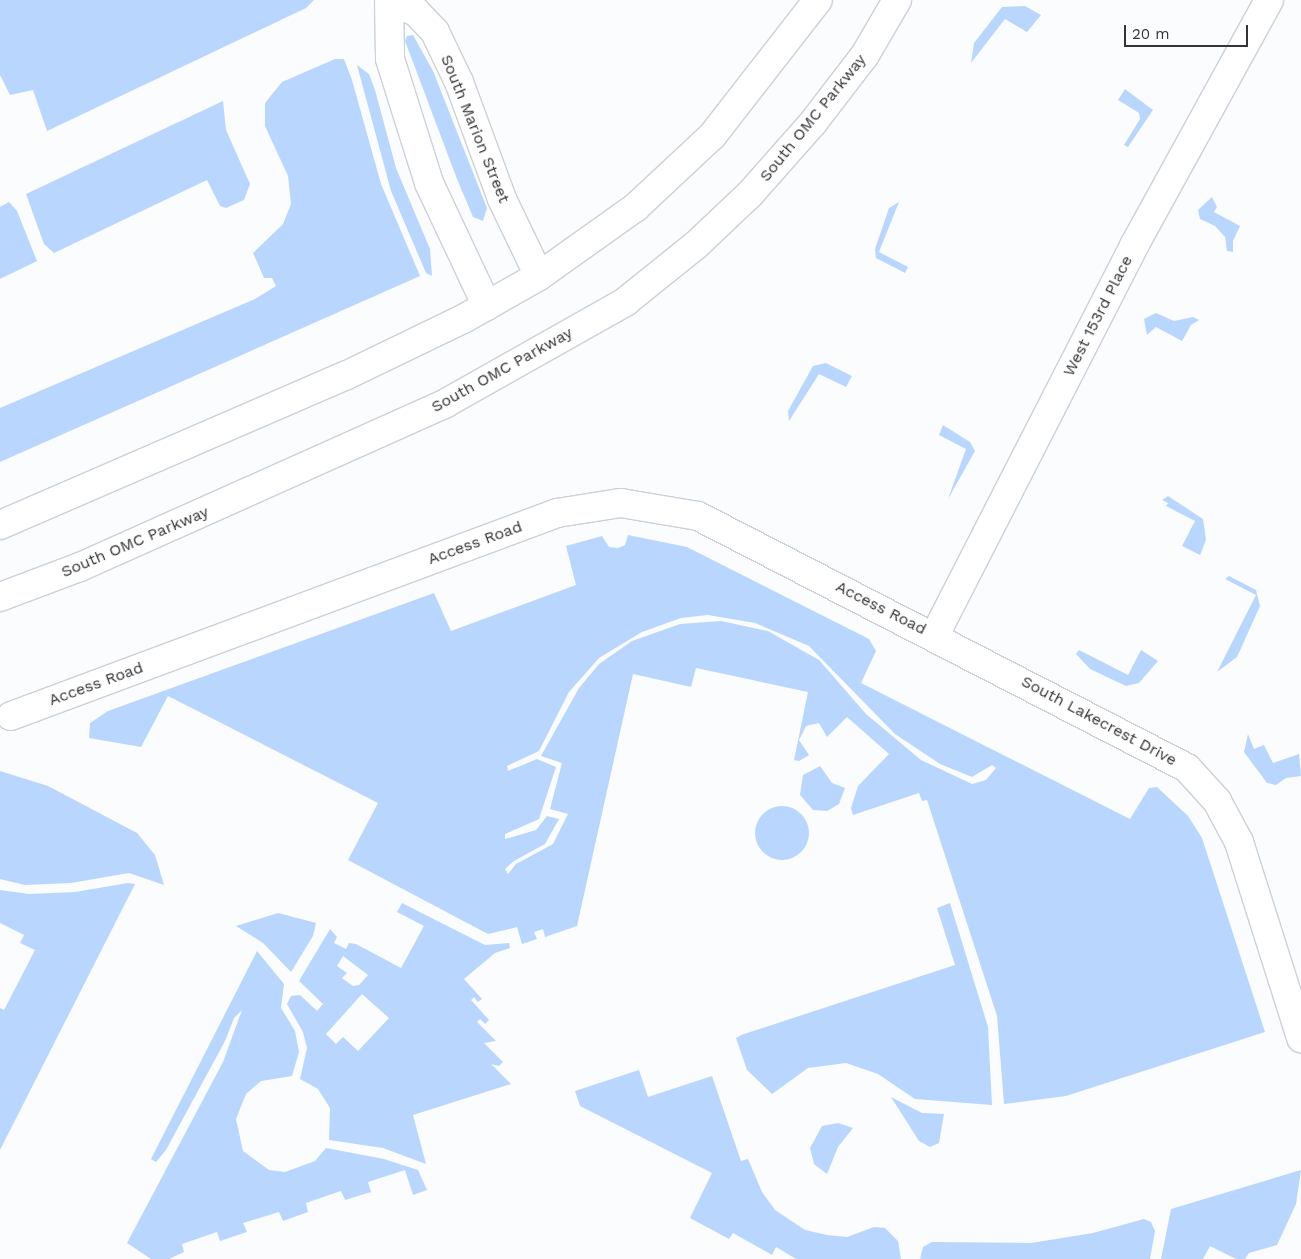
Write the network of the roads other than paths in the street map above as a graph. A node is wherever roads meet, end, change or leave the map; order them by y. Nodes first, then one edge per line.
1 (818, 0) edge
2 (897, 0) edge
3 (1269, 0) edge
4 (389, 1) edge
5 (539, 276) junction
6 (487, 306) junction
7 (0, 525) edge
8 (0, 597) edge
9 (935, 635) junction
10 (11, 716) dead end
11 (1301, 1038) edge

1 - 5 street
2 - 8 street, South OMC Parkway
3 - 9 street, West 153rd Place
4 - 5 street, South Marion Street
4 - 6 street, South Marion Street
5 - 6 street
6 - 7 street
9 - 10 street, Access Road
9 - 11 street, South Lakecrest Drive

